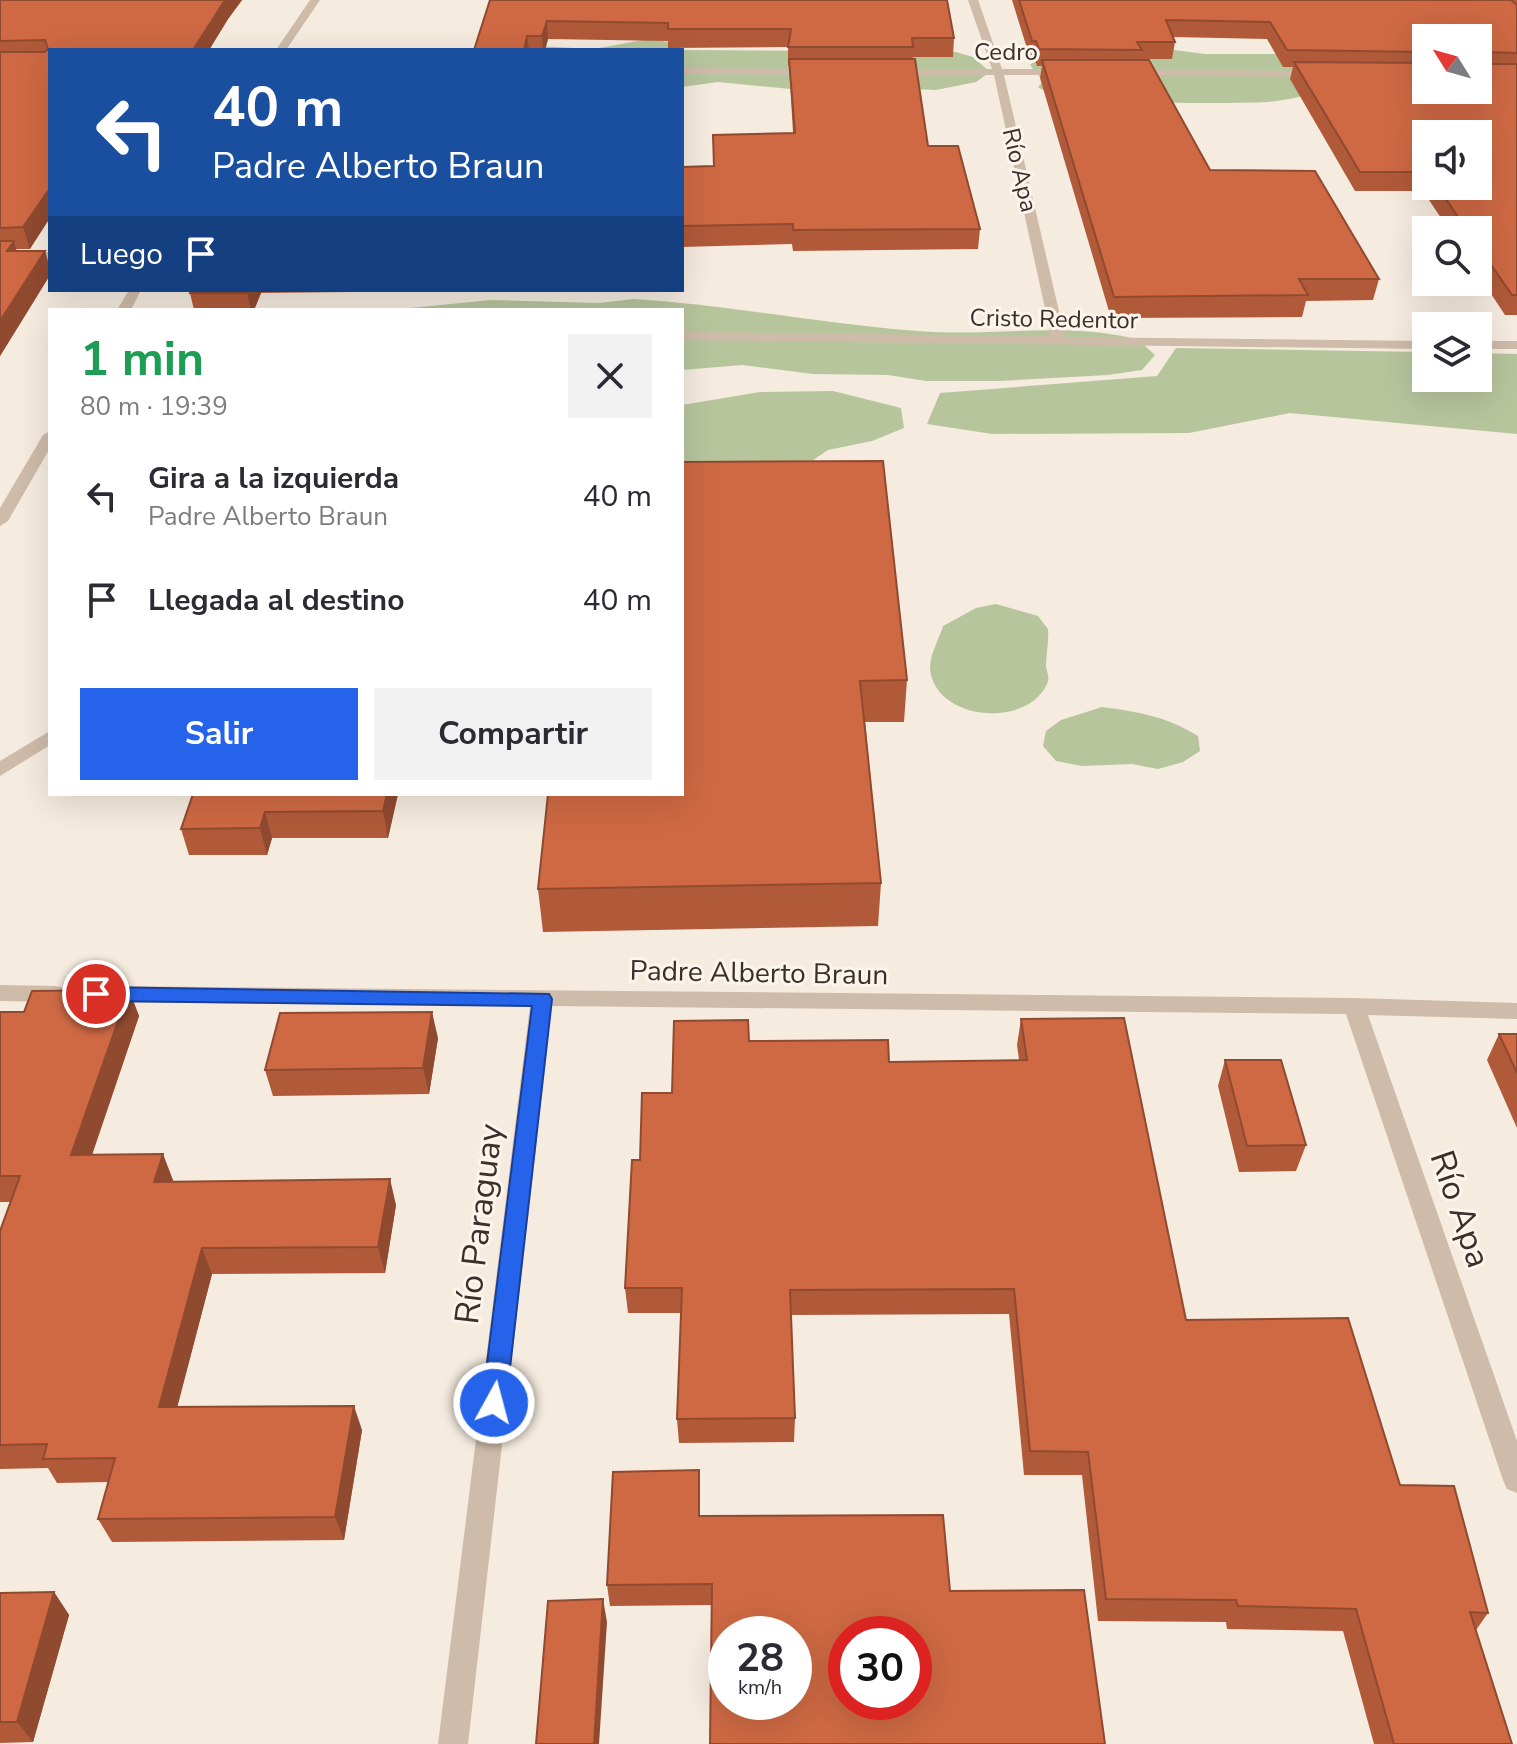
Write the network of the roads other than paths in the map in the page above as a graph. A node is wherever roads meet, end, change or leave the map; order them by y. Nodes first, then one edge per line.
1 (315, 0) edge
2 (973, 0) edge
3 (282, 48) edge
4 (684, 71) edge
5 (824, 72) edge
6 (872, 72) edge
7 (998, 72) junction
8 (1077, 73) edge
9 (1125, 73) edge
10 (1331, 74) edge
11 (0, 256) edge
12 (48, 256) edge
13 (684, 336) edge
14 (1059, 341) junction
15 (1412, 345) edge
16 (1492, 345) edge
17 (1517, 345) edge
18 (48, 438) edge
19 (0, 521) edge
20 (48, 738) edge
21 (0, 770) edge
22 (0, 993) edge
23 (542, 999) junction
24 (1354, 1006) junction
25 (1517, 1011) edge
26 (1517, 1480) edge
27 (453, 1744) edge

1 - 3 street
2 - 7 street, Río Apa
4 - 5 street
6 - 7 street, Cedro
7 - 8 street, Cedro
7 - 14 street, Río Apa
9 - 10 street
11 - 12 street
13 - 14 street, Cristo Redentor
14 - 15 street, Cristo Redentor
16 - 17 street
18 - 19 street
20 - 21 street
22 - 23 street, Padre Alberto Braun
23 - 24 street, Padre Alberto Braun
23 - 27 street, Río Paraguay
24 - 25 street, Padre Alberto Braun
24 - 26 street, Río Apa

